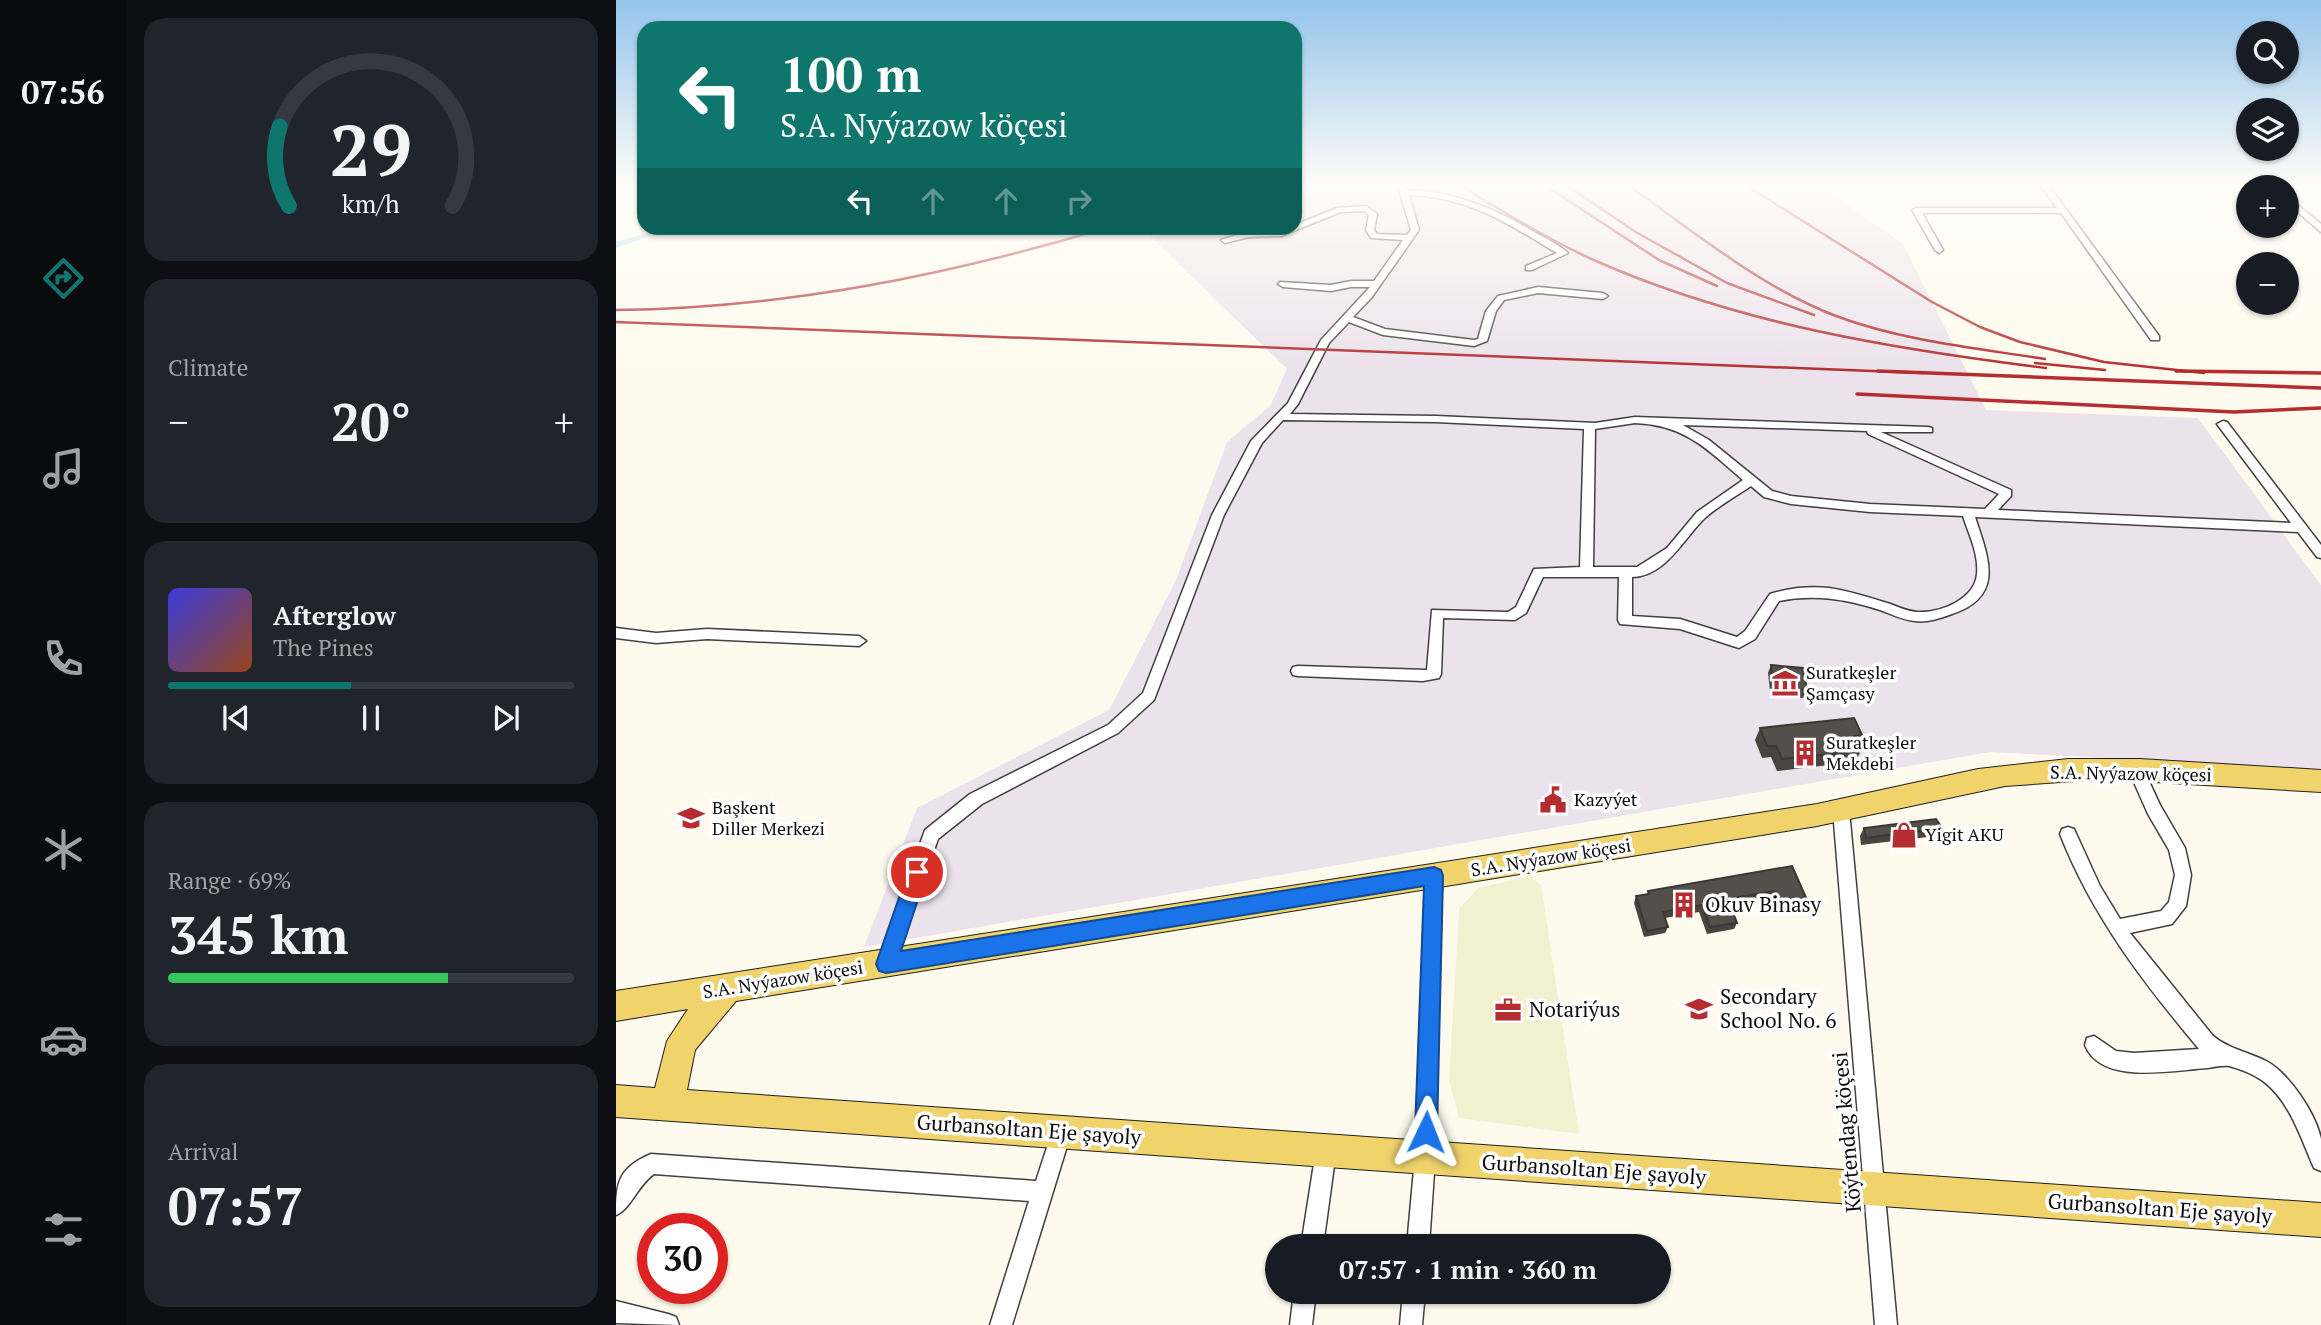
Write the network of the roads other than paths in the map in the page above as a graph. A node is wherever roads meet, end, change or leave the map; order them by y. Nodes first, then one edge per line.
1 (1404, 248) edge
2 (1555, 248) edge
3 (2090, 248) edge
4 (1529, 268) dead end
5 (1283, 284) dead end
6 (1377, 284) junction
7 (1603, 296) dead end
8 (1346, 318) junction
9 (2155, 338) dead end
10 (1280, 417) junction
11 (1656, 421) junction
12 (2223, 424) dead end
13 (1590, 426) junction
14 (1854, 428) junction
15 (1928, 430) dead end
16 (1751, 480) junction
17 (1968, 513) junction
18 (1988, 514) junction
19 (2302, 528) junction
20 (2321, 554) edge
21 (1586, 572) junction
22 (1626, 573) junction
23 (616, 633) edge
24 (859, 641) dead end
25 (1298, 671) dead end
26 (2137, 771) junction
27 (2321, 781) edge
28 (1842, 810) junction
29 (2068, 834) dead end
30 (1434, 876) junction
31 (2116, 928) junction
32 (886, 964) junction
33 (729, 988) junction
34 (616, 1006) edge
35 (2094, 1045) dead end
36 (2223, 1057) junction
37 (616, 1101) edge
38 (670, 1105) junction
39 (1061, 1133) junction
40 (1326, 1151) junction
41 (1425, 1158) junction
42 (2321, 1161) edge
43 (1875, 1189) junction
44 (1042, 1192) junction
45 (616, 1205) edge
46 (2321, 1220) edge
47 (1314, 1234) edge
48 (1419, 1234) edge
49 (1304, 1304) edge
50 (1413, 1304) edge
51 (616, 1312) edge
52 (668, 1325) edge
53 (1001, 1325) edge
54 (1301, 1325) edge
55 (1411, 1325) edge
56 (1886, 1325) edge

1 - 6 street
2 - 4 street
3 - 9 street
5 - 6 street
6 - 8 street
7 - 8 street
8 - 10 street
10 - 13 street
10 - 32 street
11 - 13 street
11 - 14 street
11 - 16 street
12 - 19 street
13 - 21 street
14 - 15 street
14 - 18 street
16 - 17 street
16 - 22 street
17 - 18 street
17 - 22 street
18 - 19 street
19 - 20 street
21 - 22 street
21 - 25 street
23 - 24 street
26 - 27 main road, S.A. Nyýazow köçesi
26 - 28 main road, S.A. Nyýazow köçesi
26 - 31 street
28 - 30 main road, S.A. Nyýazow köçesi
28 - 43 street, Köýtendag köçesi
29 - 31 street
30 - 32 main road, S.A. Nyýazow köçesi
30 - 41 street
31 - 36 street
32 - 33 main road, S.A. Nyýazow köçesi
33 - 34 main road, S.A. Nyýazow köçesi
33 - 38 main road
35 - 36 street
36 - 42 street
37 - 38 main road, Gurbansoltan Eje şayoly
38 - 39 main road, Gurbansoltan Eje şayoly
39 - 40 main road, Gurbansoltan Eje şayoly
39 - 44 street
40 - 41 main road, Gurbansoltan Eje şayoly
40 - 47 street
41 - 43 main road, Gurbansoltan Eje şayoly
41 - 48 street
43 - 46 main road, Gurbansoltan Eje şayoly
43 - 56 street, Köýtendag köçesi
44 - 45 street
44 - 53 street
49 - 54 street
50 - 55 street
51 - 52 street

